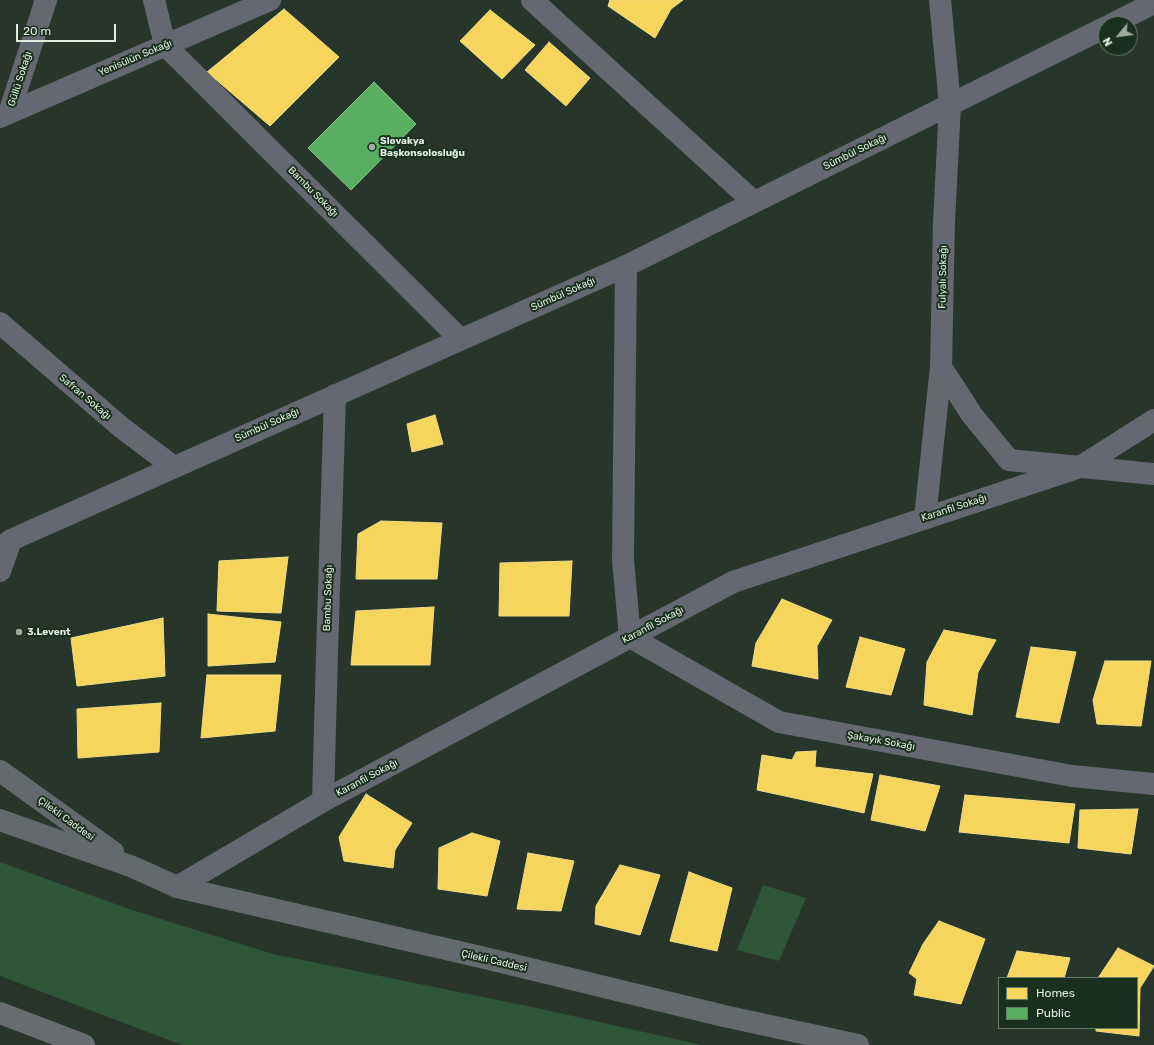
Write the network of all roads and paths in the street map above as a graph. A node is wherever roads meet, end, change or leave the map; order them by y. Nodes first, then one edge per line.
1 (46, 0) edge
2 (154, 0) edge
3 (270, 0) edge
4 (532, 0) edge
5 (940, 0) edge
6 (1154, 3) edge
7 (1128, 16) edge
8 (1098, 31) edge
9 (165, 45) junction
10 (950, 105) junction
11 (4, 115) edge
12 (754, 202) junction
13 (626, 266) junction
14 (0, 323) edge
15 (460, 339) junction
16 (941, 367) junction
17 (335, 395) junction
18 (1154, 420) edge
19 (174, 467) junction
20 (1080, 467) junction
21 (1154, 474) edge
22 (924, 518) junction
23 (5, 544) edge
24 (0, 571) edge
25 (630, 637) junction
26 (0, 771) edge
27 (1154, 784) edge
28 (324, 801) junction
29 (0, 820) edge
30 (133, 867) junction
31 (177, 887) junction
32 (0, 1013) edge
33 (84, 1045) edge
34 (858, 1045) edge

1 - 11 street, Güllü Sokağı
2 - 9 street
3 - 9 street, Yenisülün Sokağı
4 - 12 street
5 - 10 street, Fulyalı Sokağı
6 - 7 street
8 - 10 street, Sümbül Sokağı
9 - 11 street, Yenisülün Sokağı
9 - 15 street, Bambu Sokağı
10 - 12 street, Sümbül Sokağı
10 - 16 street, Fulyalı Sokağı
12 - 13 street, Sümbül Sokağı
13 - 15 street, Sümbül Sokağı
13 - 25 street
14 - 19 street, Safran Sokağı
15 - 17 street, Sümbül Sokağı
16 - 20 street
16 - 22 street, Fulyalı Sokağı
17 - 19 street, Sümbül Sokağı
17 - 28 street, Bambu Sokağı
18 - 20 street, Karanfil Sokağı
19 - 23 street, Sümbül Sokağı
20 - 21 street
20 - 22 street, Karanfil Sokağı
22 - 25 street, Karanfil Sokağı
23 - 24 street, Sümbül Sokağı
25 - 27 street, Şakayık Sokağı
25 - 28 street, Karanfil Sokağı
26 - 30 main road, Çilekli Caddesi
28 - 31 street, Karanfil Sokağı
29 - 30 main road, Çilekli Caddesi
30 - 31 main road, Çilekli Caddesi
31 - 34 main road, Çilekli Caddesi
32 - 33 highway

